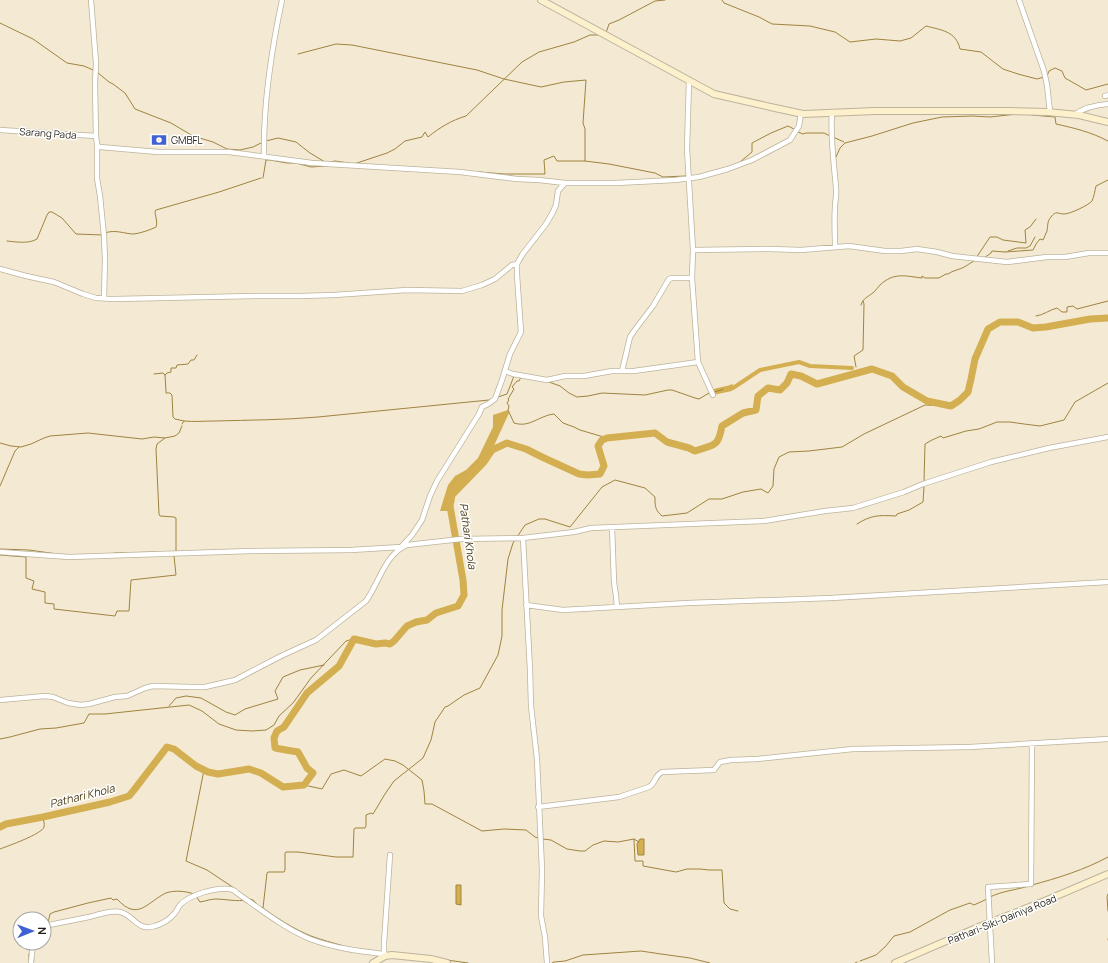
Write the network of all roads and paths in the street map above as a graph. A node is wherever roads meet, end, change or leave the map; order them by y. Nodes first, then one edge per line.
1 (91, 0) edge
2 (282, 0) edge
3 (541, 0) edge
4 (1019, 0) edge
5 (688, 80) junction
6 (1108, 104) edge
7 (832, 112) junction
8 (1050, 112) junction
9 (801, 113) junction
10 (1074, 115) junction
11 (1108, 122) edge
12 (0, 130) edge
13 (96, 136) junction
14 (97, 145) junction
15 (264, 156) junction
16 (688, 179) junction
17 (565, 182) junction
18 (835, 247) junction
19 (693, 250) junction
20 (1108, 253) edge
21 (517, 264) junction
22 (1, 270) edge
23 (692, 278) junction
24 (104, 298) junction
25 (698, 362) junction
26 (505, 371) junction
27 (622, 371) junction
28 (713, 395) dead end
29 (1108, 436) edge
30 (612, 527) junction
31 (523, 538) junction
32 (400, 547) junction
33 (0, 552) edge
34 (1108, 582) edge
35 (526, 605) junction
36 (617, 607) junction
37 (0, 700) edge
38 (1108, 739) edge
39 (1032, 744) junction
40 (538, 807) junction
41 (390, 855) dead end
42 (1108, 874) edge
43 (990, 923) junction
44 (52, 924) edge
45 (32, 951) edge
46 (385, 956) junction
47 (31, 963) edge
48 (373, 963) edge
49 (447, 963) edge
50 (547, 963) edge
51 (895, 963) edge
52 (992, 963) edge

1 - 13 street
2 - 15 street
3 - 5 street
4 - 8 street
5 - 9 street
5 - 16 street
6 - 10 street
7 - 8 street
7 - 9 street
7 - 18 street
8 - 10 street
9 - 16 street
10 - 11 street
12 - 13 street, Sarang Pada
13 - 14 street
14 - 15 street
14 - 24 street
15 - 17 street
16 - 17 street
16 - 19 street
17 - 21 street
18 - 19 street
18 - 20 street
19 - 23 street
21 - 24 street
21 - 26 street
22 - 24 street
23 - 25 street
23 - 27 street
25 - 27 street
25 - 28 street
26 - 27 street
26 - 32 street
29 - 30 street
30 - 31 street
30 - 36 street
31 - 32 street
31 - 35 street
32 - 33 street
32 - 37 street
34 - 36 street
35 - 36 street
35 - 40 street
38 - 39 street
39 - 40 street
39 - 43 street
40 - 50 street
41 - 46 street
42 - 43 street, Pathari-Siki-Dainiya Road
43 - 51 street, Pathari-Siki-Dainiya Road
43 - 52 street
44 - 46 street
45 - 47 street
46 - 48 street
46 - 49 street

